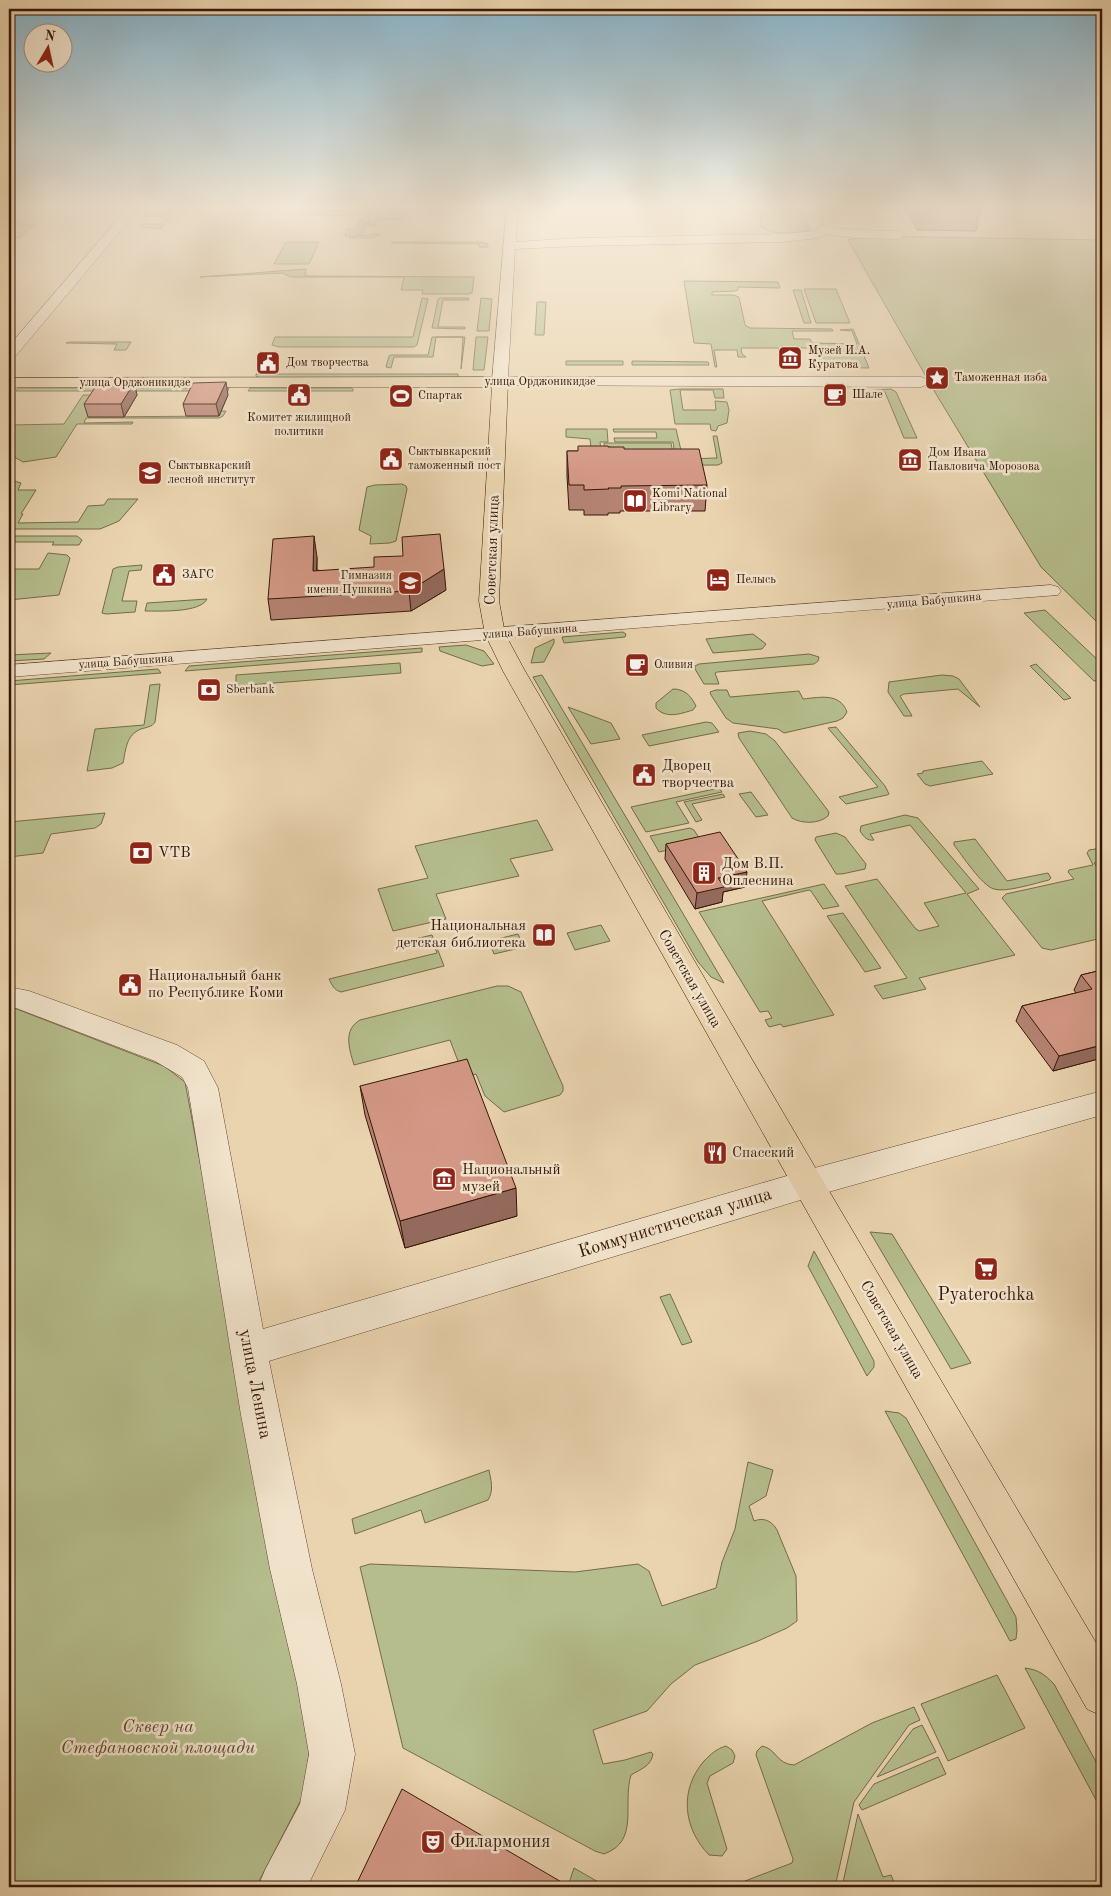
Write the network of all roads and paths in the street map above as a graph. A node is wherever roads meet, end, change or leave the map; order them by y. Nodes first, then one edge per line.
1 (61, 293) edge
2 (506, 293) edge
3 (9, 355) edge
4 (500, 382) junction
5 (921, 382) dead end
6 (9, 383) edge
7 (1051, 591) dead end
8 (495, 634) junction
9 (9, 671) edge
10 (9, 997) edge
11 (1102, 1103) edge
12 (807, 1184) junction
13 (250, 1350) junction
14 (1102, 1694) edge
15 (282, 1887) edge

1 - 3 street
2 - 4 street, Советская улица
4 - 5 street, улица Орджоникидзе
4 - 6 main road, улица Орджоникидзе
4 - 8 main road, Советская улица
7 - 8 street, улица Бабушкина
8 - 9 street, улица Бабушкина
8 - 12 main road, Советская улица
10 - 13 street, улица Ленина
11 - 12 street, Коммунистическая улица
12 - 13 street, Коммунистическая улица
12 - 14 main road, Советская улица
13 - 15 street, улица Ленина

